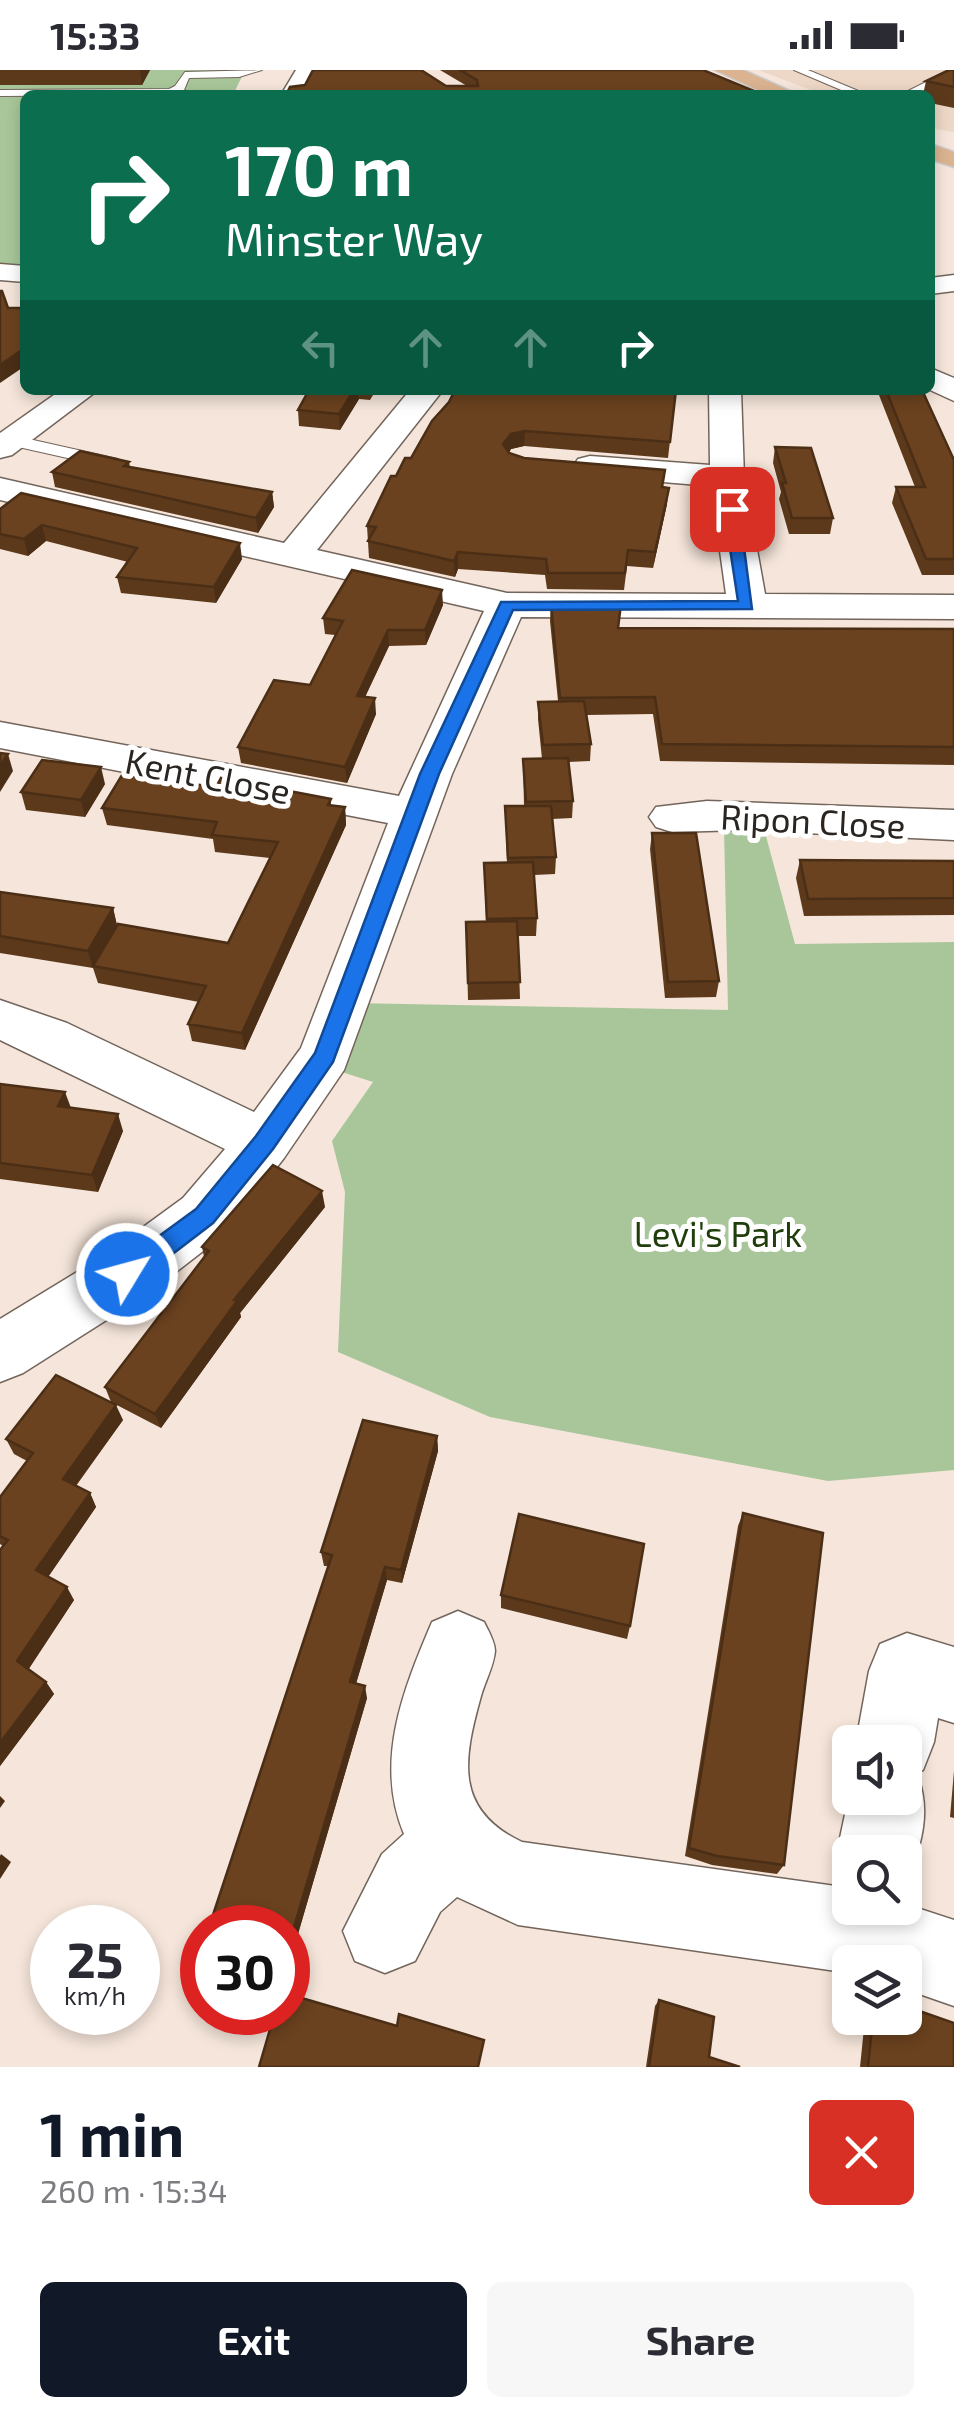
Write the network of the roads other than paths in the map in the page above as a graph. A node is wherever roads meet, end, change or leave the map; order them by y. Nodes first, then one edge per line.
1 (257, 70) edge
2 (725, 70) edge
3 (799, 70) edge
4 (954, 72) edge
5 (175, 90) edge
6 (775, 90) edge
7 (850, 90) edge
8 (916, 90) edge
9 (422, 395) edge
10 (725, 395) edge
11 (69, 399) edge
12 (19, 400) dead end
13 (5, 444) edge
14 (565, 463) edge
15 (124, 466) edge
16 (726, 477) junction
17 (0, 490) edge
18 (292, 557) junction
19 (507, 605) junction
20 (746, 606) junction
21 (954, 606) edge
22 (0, 735) edge
23 (415, 814) junction
24 (672, 817) dead end
25 (954, 824) edge
26 (0, 1019) edge
27 (264, 1142) junction
28 (0, 1353) edge
29 (458, 1648) dead end
30 (954, 1685) edge
31 (898, 1725) edge
32 (453, 1844) junction
33 (832, 1916) edge
34 (878, 1925) edge
35 (385, 1932) dead end
36 (954, 1963) edge

1 - 5 lane
2 - 6 main road
3 - 7 lane
4 - 8 lane
9 - 18 street
10 - 16 street
11 - 12 street
11 - 13 street
13 - 15 lane
14 - 16 street
16 - 20 street
17 - 18 street
18 - 19 street
19 - 20 street
19 - 23 street
20 - 21 street
22 - 23 street, Kent Close
23 - 27 street
24 - 25 street, Ripon Close
26 - 27 street
27 - 28 street
29 - 32 street
30 - 31 street
32 - 33 street
32 - 35 street
34 - 36 street

